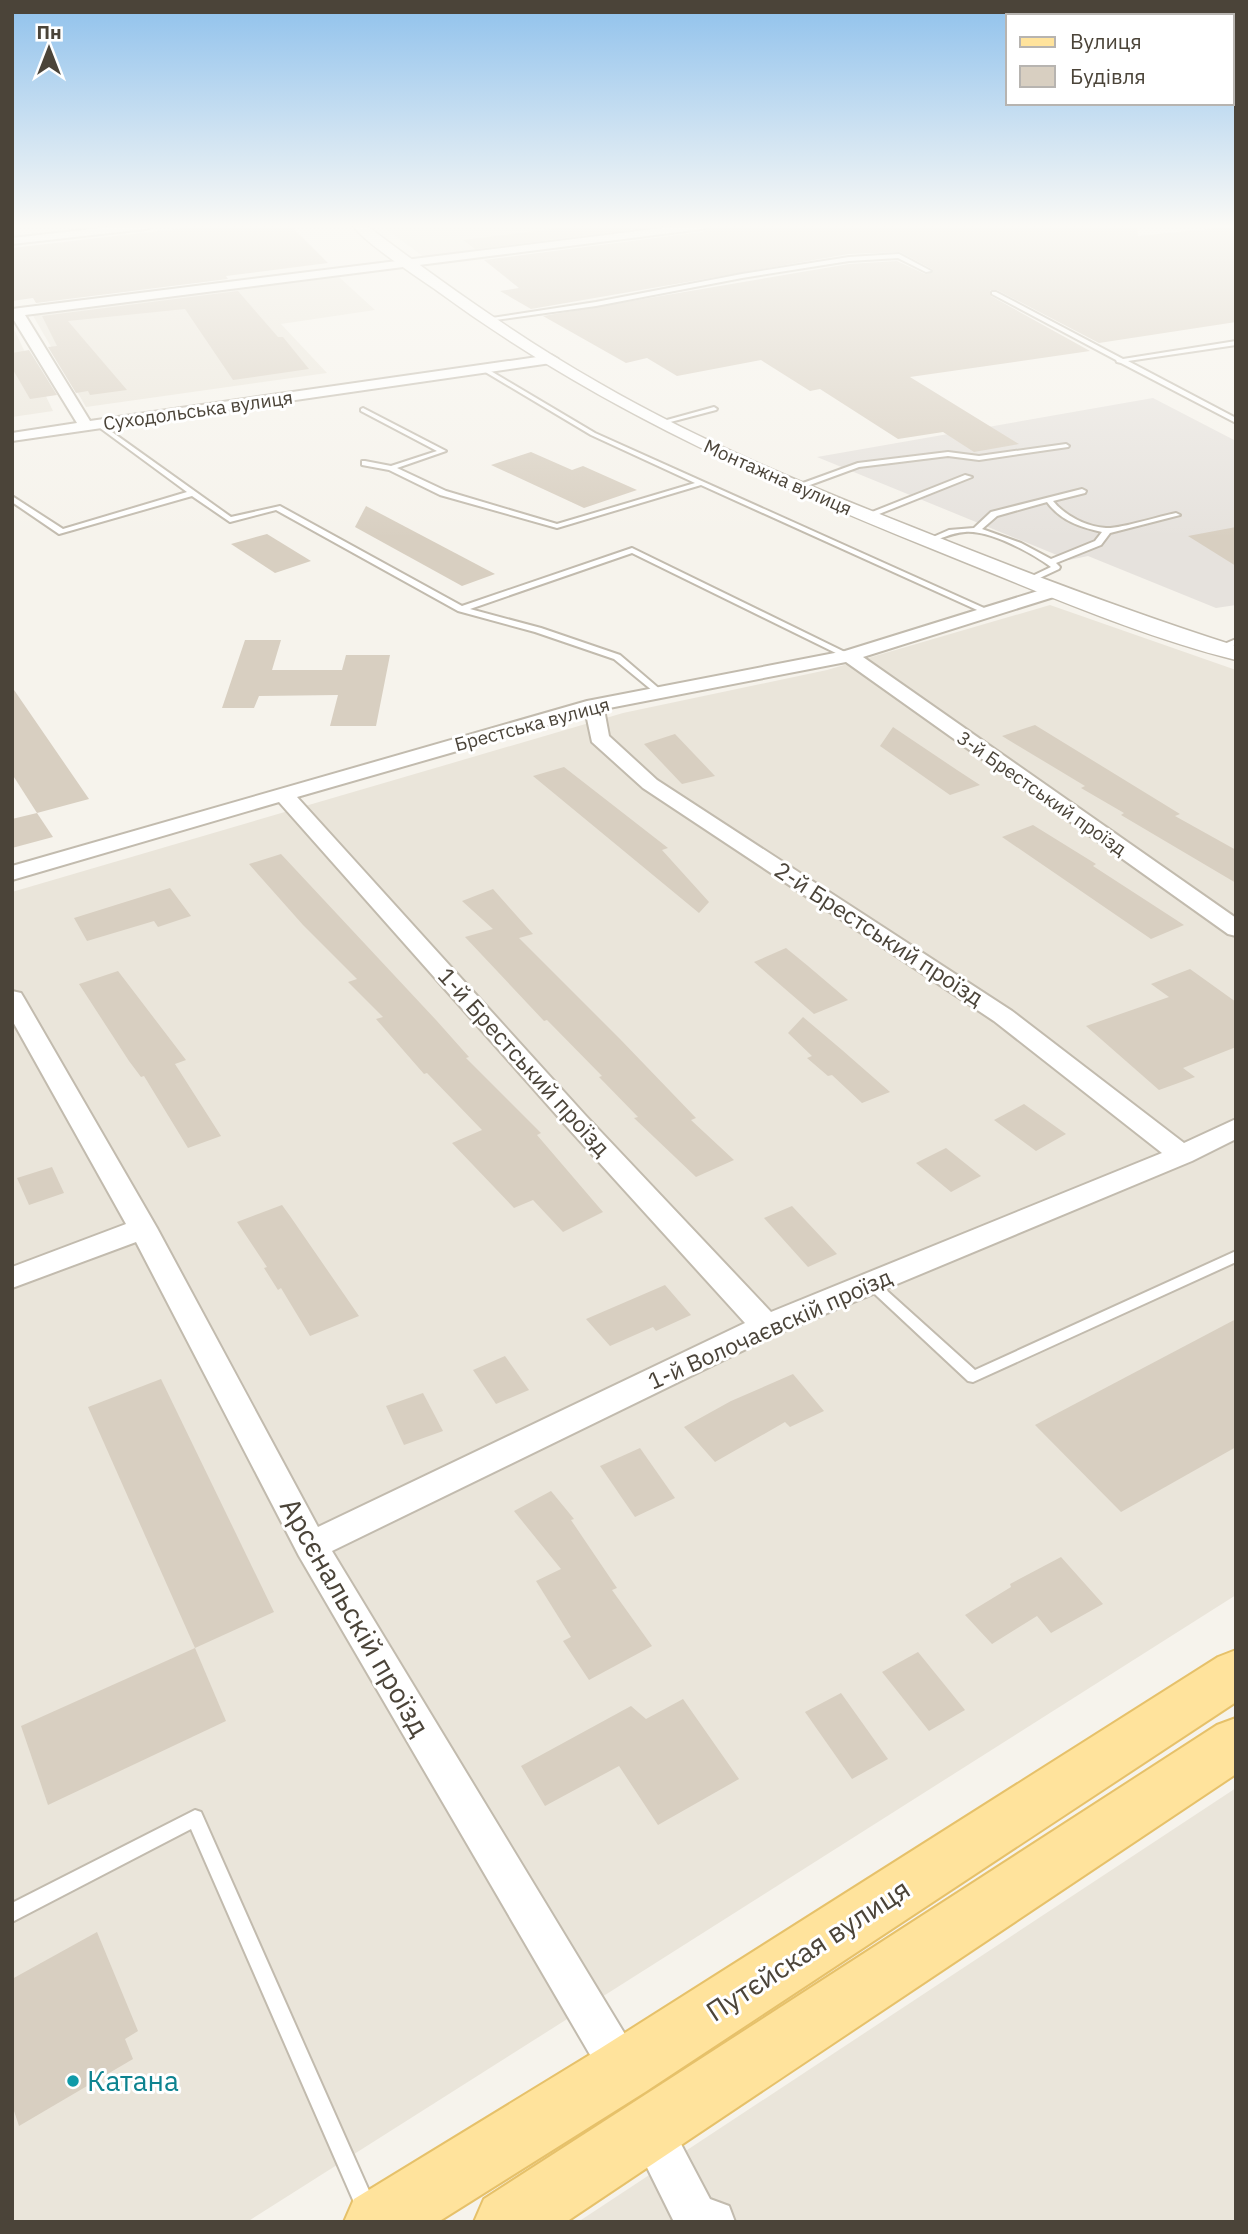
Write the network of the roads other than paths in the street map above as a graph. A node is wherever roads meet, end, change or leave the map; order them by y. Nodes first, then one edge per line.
1 (27, 330) edge
2 (506, 330) edge
3 (1062, 330) edge
4 (1236, 343) edge
5 (551, 359) junction
6 (1119, 361) junction
7 (484, 369) junction
8 (714, 409) dead end
9 (363, 410) dead end
10 (1236, 421) edge
11 (659, 423) junction
12 (92, 425) junction
13 (12, 437) edge
14 (1066, 446) dead end
15 (365, 463) dead end
16 (391, 468) junction
17 (968, 477) dead end
18 (702, 483) junction
19 (796, 487) junction
20 (1082, 491) dead end
21 (193, 494) junction
22 (12, 498) edge
23 (1049, 499) junction
24 (1176, 515) dead end
25 (866, 516) junction
26 (976, 530) junction
27 (1107, 531) junction
28 (928, 541) junction
29 (1051, 562) junction
30 (1029, 581) junction
31 (1054, 591) junction
32 (461, 609) junction
33 (989, 612) junction
34 (1230, 647) edge
35 (849, 656) junction
36 (659, 693) junction
37 (594, 705) junction
38 (284, 795) junction
39 (12, 873) edge
40 (1236, 929) edge
41 (12, 998) edge
42 (1236, 1128) edge
43 (1182, 1155) junction
44 (143, 1228) junction
45 (1236, 1256) edge
46 (12, 1278) edge
47 (870, 1283) junction
48 (766, 1326) junction
49 (311, 1546) junction
50 (1236, 1673) edge
51 (1236, 1743) edge
52 (12, 1913) edge
53 (623, 2070) junction
54 (649, 2128) junction
55 (375, 2222) edge
56 (507, 2222) edge
57 (713, 2222) edge

1 - 12 street
2 - 5 street, Монтажна вулиця
3 - 6 lane
4 - 6 lane
5 - 7 street, Суходольська вулиця
5 - 11 street, Монтажна вулиця
6 - 10 lane
7 - 12 street, Суходольська вулиця
7 - 18 lane
8 - 11 lane
9 - 16 lane
11 - 19 street, Монтажна вулиця
12 - 13 street, Суходольська вулиця
12 - 21 lane
14 - 19 lane
15 - 16 lane
16 - 18 lane
17 - 25 lane
18 - 33 lane
19 - 25 street, Монтажна вулиця
20 - 23 lane
21 - 22 lane
21 - 32 lane
23 - 26 lane
23 - 27 lane
24 - 27 lane
25 - 28 street, Монтажна вулиця
26 - 28 lane
26 - 29 lane
27 - 29 lane
28 - 30 street, Монтажна вулиця
29 - 30 lane
30 - 31 street, Монтажна вулиця
31 - 33 street, Брестська вулиця
31 - 34 street, Монтажна вулиця
32 - 35 lane
32 - 36 lane
33 - 35 street, Брестська вулиця
35 - 36 street, Брестська вулиця
35 - 40 street, 3-й Брестський проїзд
36 - 37 street, Брестська вулиця
37 - 38 street, Брестська вулиця
37 - 43 street, 2-й Брестський проїзд
38 - 39 street, Брестська вулиця
38 - 48 street, 1-й Брестський проїзд
41 - 44 street, Арсєнальскій проїзд
42 - 43 street, 1-й Волочаєвскій проїзд
43 - 47 street, 1-й Волочаєвскій проїзд
44 - 46 street
44 - 49 street, Арсєнальскій проїзд
45 - 47 lane
47 - 48 street, 1-й Волочаєвскій проїзд
48 - 49 street, 1-й Волочаєвскій проїзд
49 - 53 street, Арсєнальскій проїзд
50 - 53 main road, Путєйская вулиця
51 - 54 main road
52 - 55 lane
53 - 54 street, Арсєнальскій проїзд
53 - 55 main road, Путєйская вулиця
54 - 56 main road
54 - 57 street, Арсєнальскій проїзд

